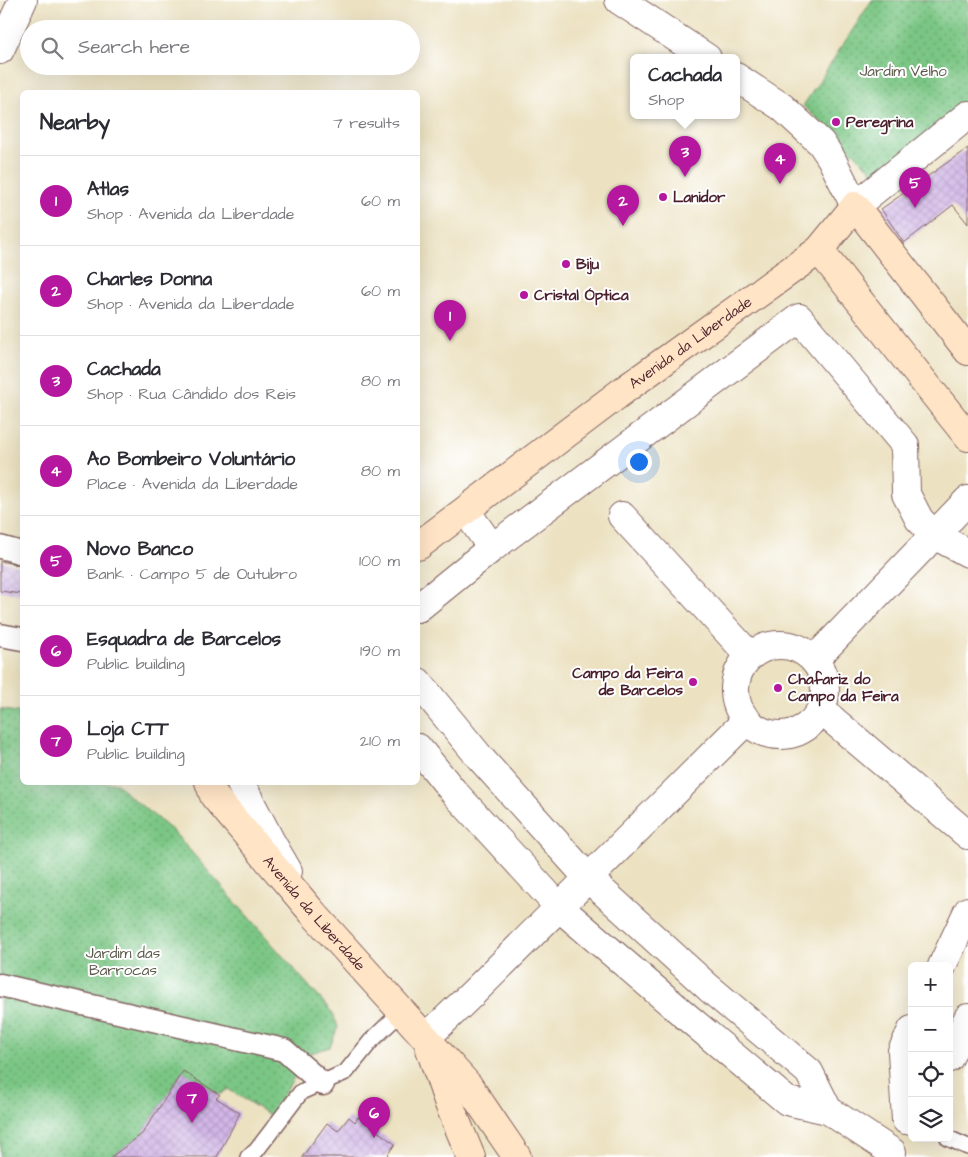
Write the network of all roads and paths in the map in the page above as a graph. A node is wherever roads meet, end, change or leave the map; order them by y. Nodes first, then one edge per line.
1 (23, 0) edge
2 (619, 0) edge
3 (0, 50) edge
4 (701, 54) edge
5 (740, 80) edge
6 (968, 115) edge
7 (855, 206) junction
8 (819, 250) junction
9 (968, 352) edge
10 (968, 437) edge
11 (968, 500) edge
12 (466, 511) junction
13 (622, 516) dead end
14 (934, 534) junction
15 (420, 545) edge
16 (0, 547) edge
17 (492, 548) junction
18 (20, 552) edge
19 (968, 553) edge
20 (420, 606) edge
21 (0, 635) edge
22 (20, 640) edge
23 (750, 656) junction
24 (814, 660) junction
25 (420, 684) edge
26 (821, 710) junction
27 (746, 720) junction
28 (420, 750) edge
29 (482, 760) junction
30 (210, 785) edge
31 (242, 785) edge
32 (453, 791) junction
33 (968, 835) edge
34 (588, 878) junction
35 (559, 907) junction
36 (968, 911) edge
37 (312, 912) junction
38 (944, 962) edge
39 (0, 985) edge
40 (709, 988) junction
41 (401, 1012) junction
42 (687, 1017) junction
43 (968, 1018) edge
44 (426, 1038) junction
45 (908, 1038) edge
46 (952, 1052) edge
47 (323, 1084) junction
48 (908, 1101) edge
49 (828, 1110) junction
50 (908, 1122) edge
51 (953, 1140) edge
52 (968, 1147) edge
53 (891, 1155) edge
54 (248, 1157) edge
55 (471, 1157) edge
56 (517, 1157) edge

1 - 3 street
2 - 4 street
5 - 7 street
6 - 7 street
7 - 8 main road, Avenida da Liberdade
7 - 9 main road
8 - 10 main road
8 - 12 main road, Avenida da Liberdade
11 - 14 street
12 - 15 main road, Avenida da Liberdade
12 - 17 street
13 - 23 street
14 - 17 street
14 - 19 street
14 - 24 street
16 - 18 street
17 - 20 street
21 - 22 street
23 - 24 street
23 - 27 street
24 - 26 street
25 - 29 street
26 - 27 street
26 - 33 street
27 - 34 street
28 - 32 street
29 - 32 street
29 - 34 street
30 - 37 main road, Avenida da Liberdade
31 - 37 street
32 - 35 street
34 - 35 street
34 - 40 street
35 - 42 street
35 - 44 street
36 - 38 street
37 - 41 main road, Avenida da Liberdade
39 - 47 street
40 - 42 street
40 - 49 street
41 - 44 main road, Avenida da Liberdade
41 - 47 lane
42 - 49 street
43 - 46 street
44 - 55 main road
44 - 56 main road, Avenida da Liberdade
45 - 48 street
47 - 54 lane
49 - 53 street
50 - 53 street
51 - 52 lane

